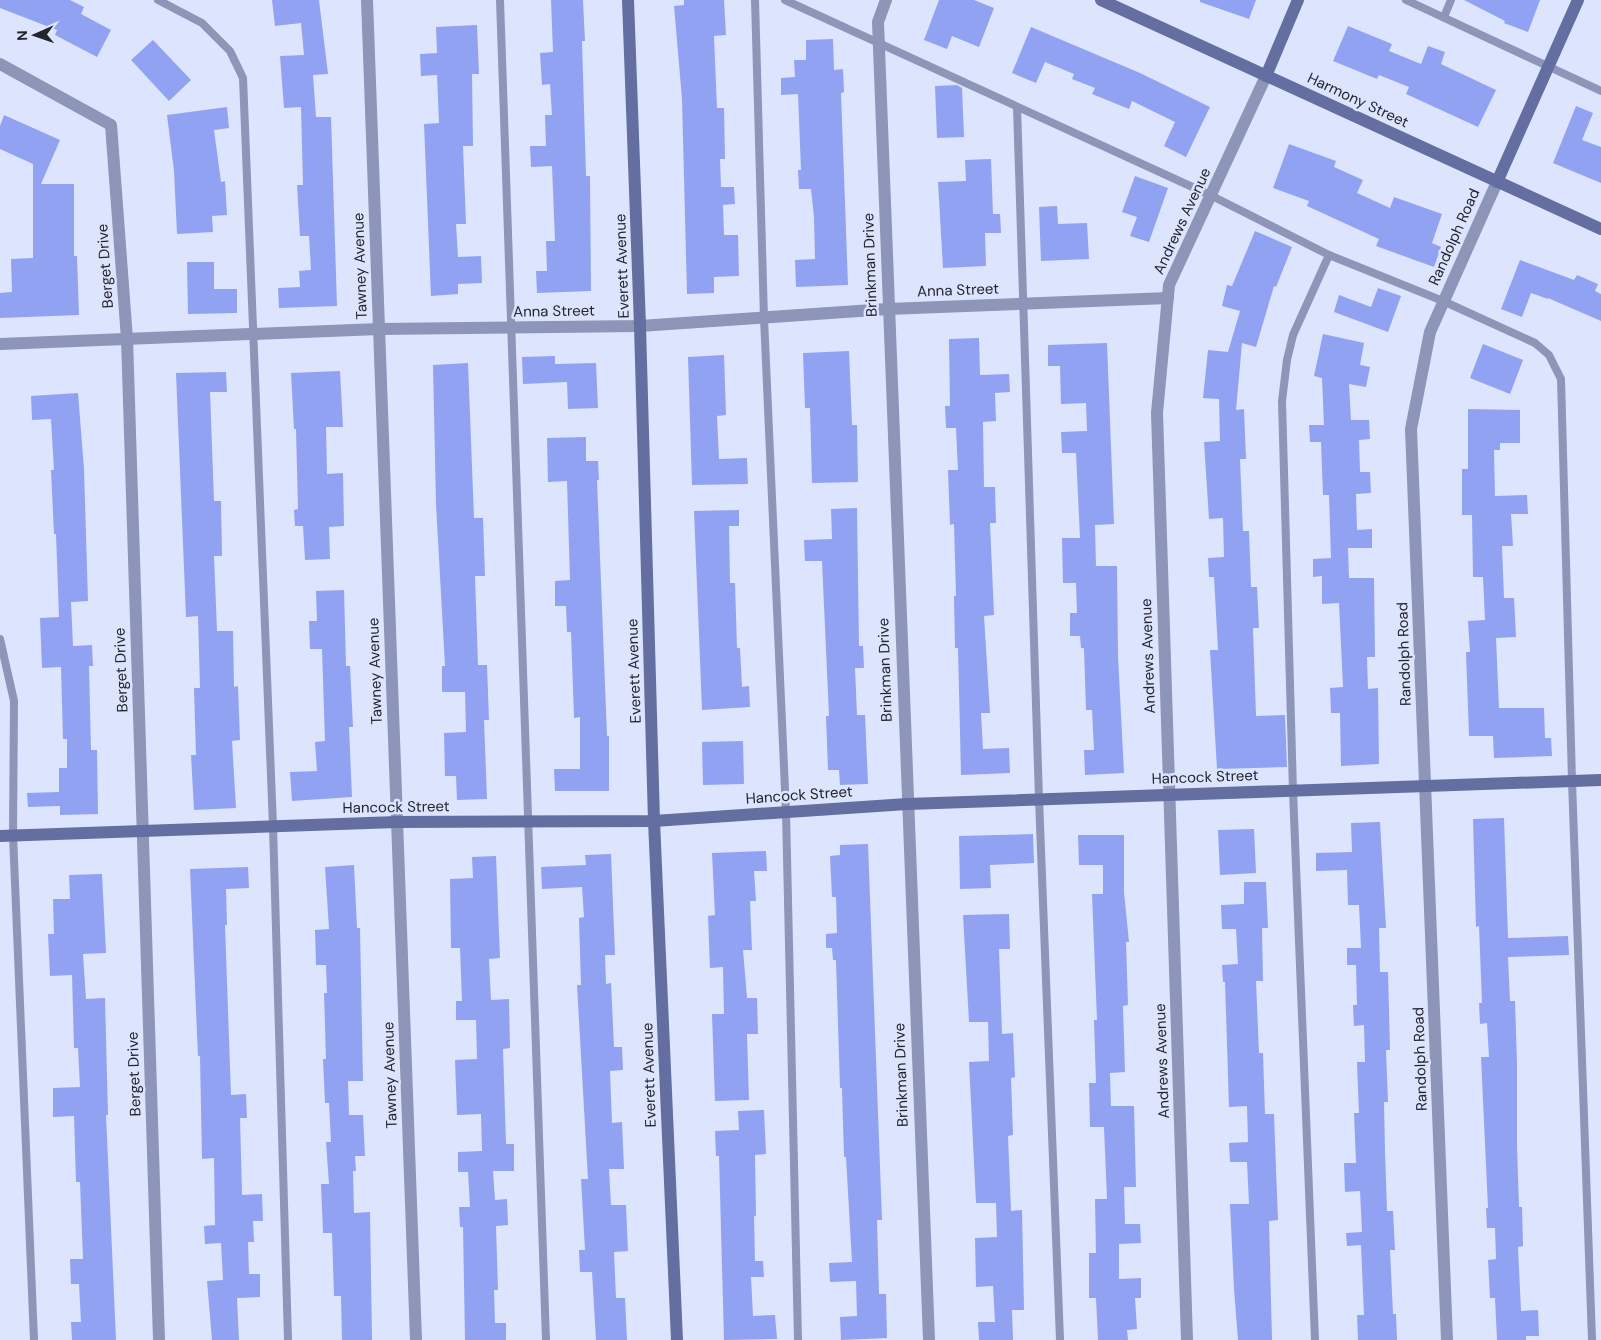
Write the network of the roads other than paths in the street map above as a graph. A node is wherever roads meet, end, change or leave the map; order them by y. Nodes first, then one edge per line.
1 (158, 0) edge
2 (367, 0) edge
3 (500, 0) edge
4 (628, 0) edge
5 (755, 0) edge
6 (785, 0) edge
7 (886, 0) edge
8 (1101, 0) edge
9 (1298, 0) edge
10 (1406, 0) edge
11 (1451, 0) edge
12 (1578, 0) edge
13 (1444, 17) junction
14 (878, 43) junction
15 (0, 64) edge
16 (1548, 67) junction
17 (1266, 76) junction
18 (1601, 92) edge
19 (1017, 107) junction
20 (1497, 182) junction
21 (1212, 196) junction
22 (1601, 229) edge
23 (1329, 255) junction
24 (1168, 298) junction
25 (1444, 301) junction
26 (1023, 304) junction
27 (888, 309) junction
28 (764, 318) junction
29 (640, 326) junction
30 (513, 328) junction
31 (379, 329) junction
32 (253, 334) junction
33 (126, 339) junction
34 (0, 344) edge
35 (0, 639) edge
36 (1601, 780) edge
37 (1572, 781) junction
38 (1425, 786) junction
39 (1293, 791) junction
40 (1169, 795) junction
41 (1039, 800) junction
42 (907, 804) junction
43 (786, 812) junction
44 (654, 821) junction
45 (397, 822) junction
46 (528, 822) junction
47 (273, 826) junction
48 (142, 831) junction
49 (13, 835) junction
50 (0, 836) edge
51 (34, 1340) edge
52 (159, 1340) edge
53 (288, 1340) edge
54 (416, 1340) edge
55 (546, 1340) edge
56 (677, 1340) edge
57 (798, 1340) edge
58 (929, 1340) edge
59 (1060, 1340) edge
60 (1187, 1340) edge
61 (1315, 1340) edge
62 (1447, 1340) edge
63 (1592, 1340) edge

1 - 32 lane
2 - 31 street, Tawney Avenue
3 - 30 lane
4 - 29 street, Everett Avenue
5 - 28 lane
6 - 14 lane
7 - 14 street, Brinkman Drive
8 - 17 street, Harmony Street
9 - 17 street, Andrews Avenue
10 - 13 lane
11 - 13 lane
12 - 16 street, Randolph Road
13 - 16 lane
14 - 19 lane
14 - 27 street, Brinkman Drive
15 - 33 street, Berget Drive
16 - 18 lane
16 - 20 street, Randolph Road
17 - 20 street, Harmony Street
17 - 21 street, Andrews Avenue
19 - 21 lane
19 - 26 lane
20 - 22 street, Harmony Street
20 - 25 street, Randolph Road
21 - 23 lane
21 - 24 street, Andrews Avenue
23 - 25 lane
23 - 39 lane
24 - 26 street, Anna Street
24 - 40 street, Andrews Avenue
25 - 37 lane
25 - 38 street, Randolph Road
26 - 27 street, Anna Street
26 - 41 lane
27 - 28 street, Anna Street
27 - 42 street, Brinkman Drive
28 - 29 street, Anna Street
28 - 43 lane
29 - 30 street, Anna Street
29 - 44 street, Everett Avenue
30 - 31 street, Anna Street
30 - 46 lane
31 - 32 street, Anna Street
31 - 45 street, Tawney Avenue
32 - 33 street, Anna Street
32 - 47 lane
33 - 34 street, Anna Street
33 - 48 street, Berget Drive
35 - 49 lane
36 - 37 street, Hancock Street
37 - 38 street, Hancock Street
37 - 63 lane
38 - 39 street, Hancock Street
38 - 62 street, Randolph Road
39 - 40 street, Hancock Street
39 - 61 lane
40 - 41 street, Hancock Street
40 - 60 street, Andrews Avenue
41 - 42 street, Hancock Street
41 - 59 lane
42 - 43 street, Hancock Street
42 - 58 street, Brinkman Drive
43 - 44 street, Hancock Street
43 - 57 lane
44 - 46 street, Hancock Street
44 - 56 street, Everett Avenue
45 - 46 street, Hancock Street
45 - 47 street, Hancock Street
45 - 54 street, Tawney Avenue
46 - 55 lane
47 - 48 street, Hancock Street
47 - 53 lane
48 - 49 street, Hancock Street
48 - 52 street, Berget Drive
49 - 50 street, Hancock Street
49 - 51 lane

